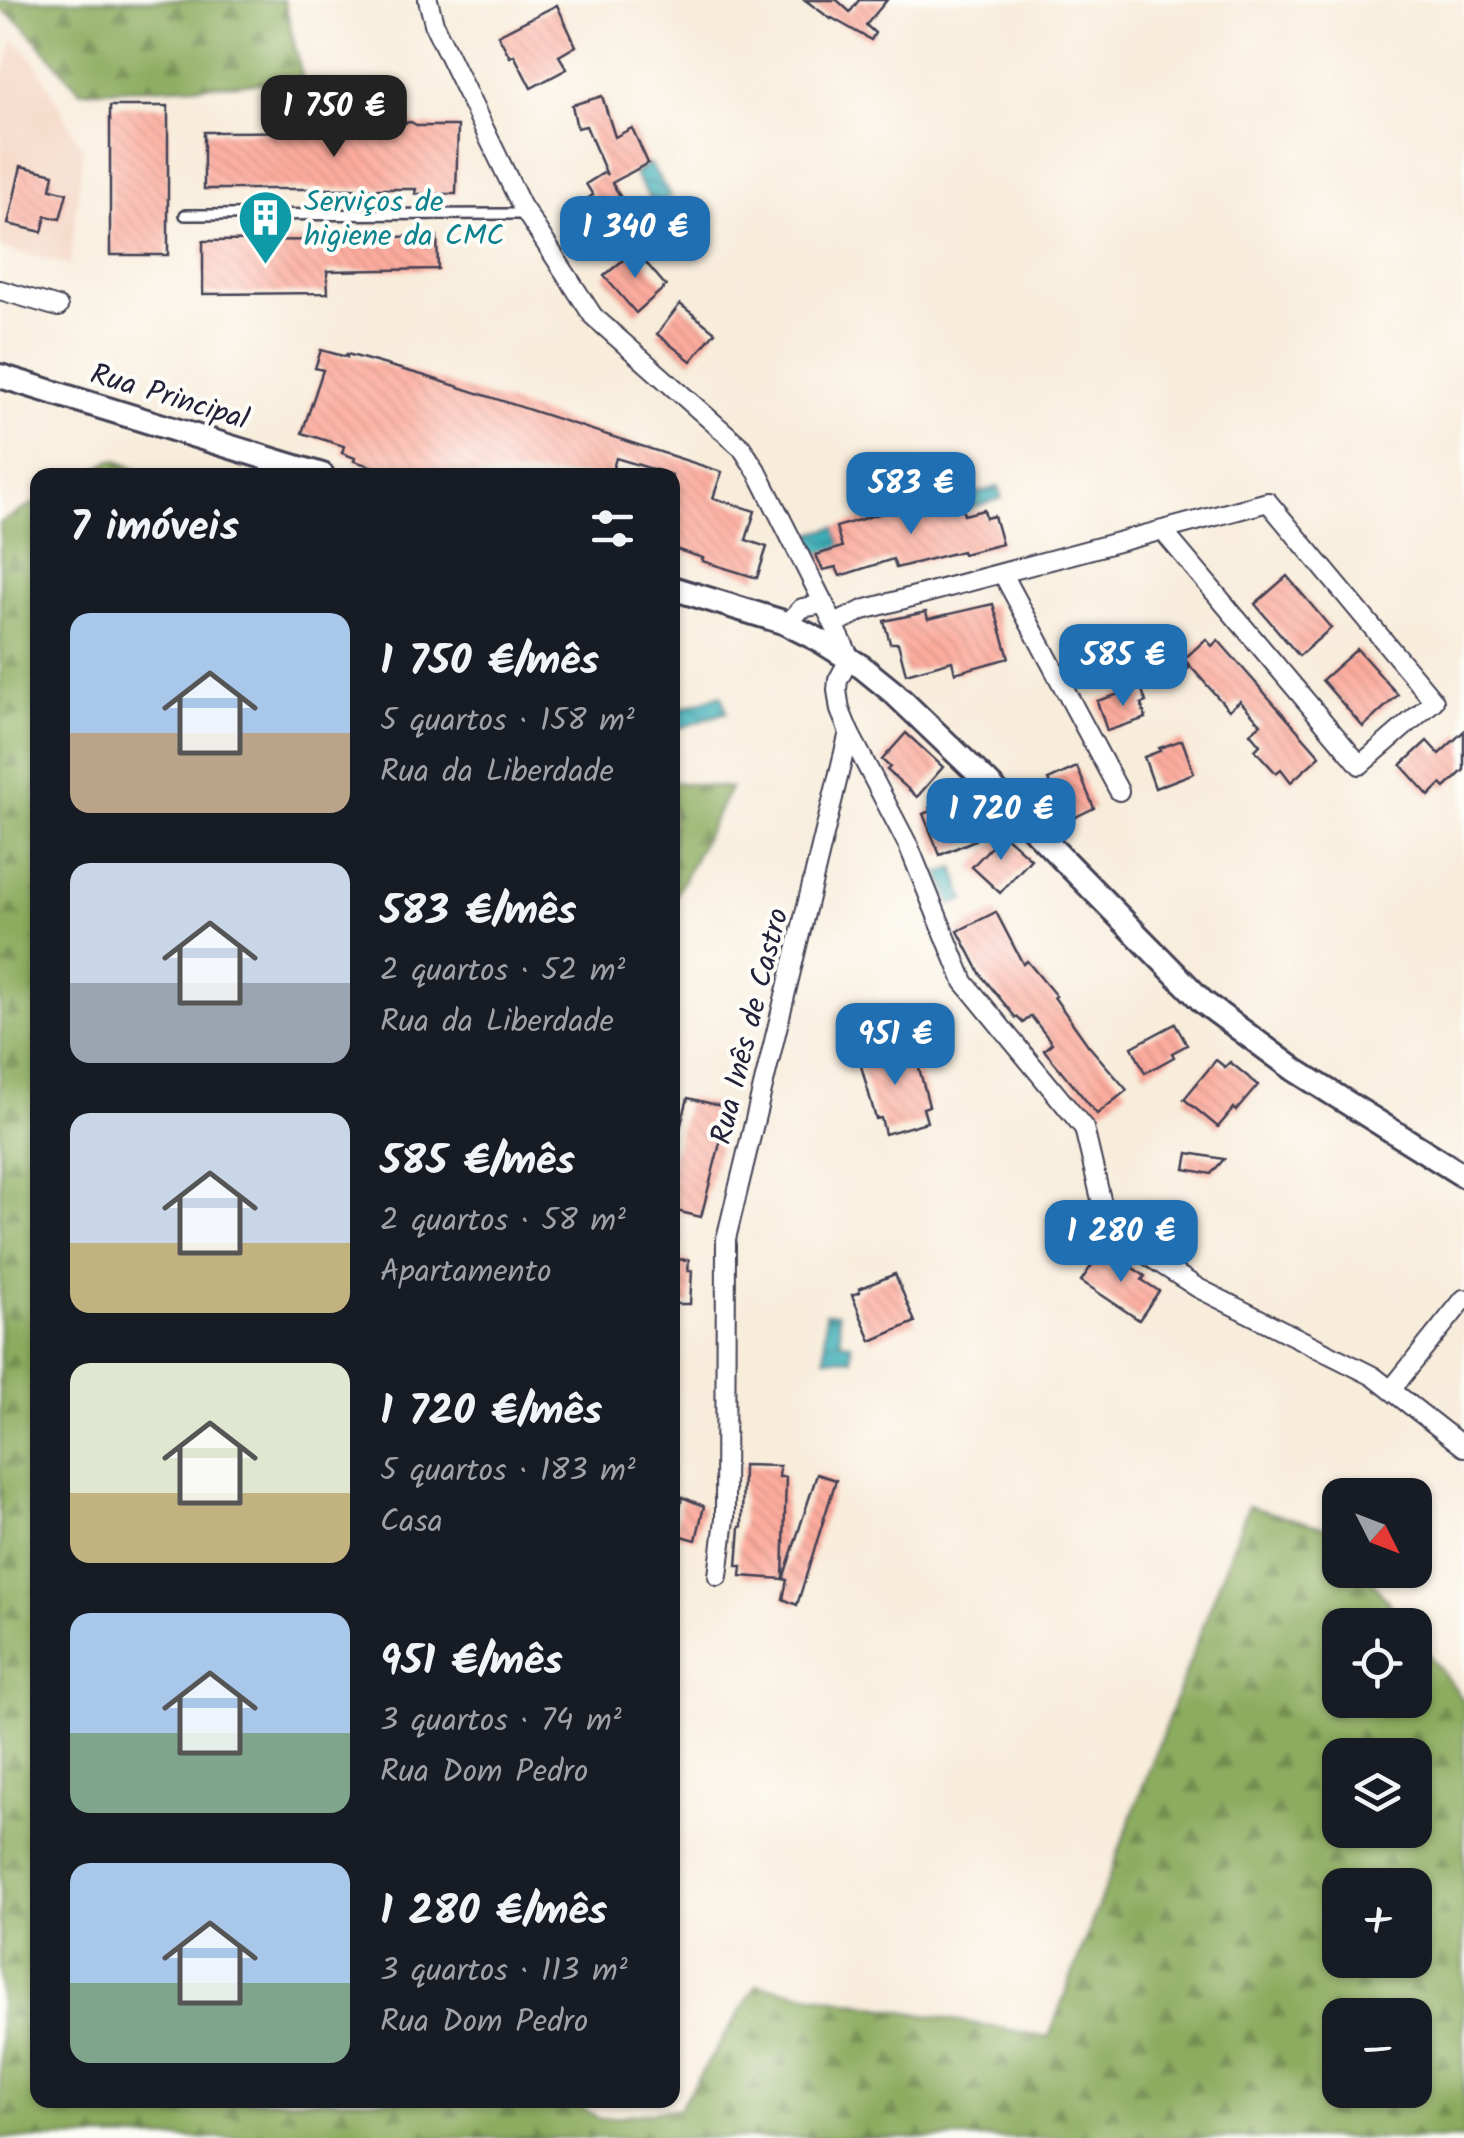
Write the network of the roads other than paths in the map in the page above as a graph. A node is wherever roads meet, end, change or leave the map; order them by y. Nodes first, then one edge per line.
1 (428, 0) edge
2 (527, 214) junction
3 (184, 215) dead end
4 (0, 290) edge
5 (58, 306) dead end
6 (0, 376) edge
7 (299, 468) edge
8 (1162, 530) junction
9 (1003, 574) junction
10 (680, 591) edge
11 (824, 604) junction
12 (787, 624) junction
13 (835, 624) junction
14 (845, 655) junction
15 (849, 732) junction
16 (1118, 791) dead end
17 (1464, 1176) edge
18 (1464, 1299) edge
19 (1391, 1390) junction
20 (1464, 1447) edge
21 (718, 1576) dead end

1 - 2 street
2 - 3 lane
2 - 11 street
4 - 5 street
6 - 7 street, Rua Principal
8 - 8 street
8 - 9 street
9 - 13 street
9 - 16 street
10 - 12 street
11 - 12 street
11 - 13 street
12 - 14 street
13 - 14 street
14 - 15 street
14 - 17 street
15 - 19 street
15 - 21 street, Rua Inês de Castro
18 - 19 street
19 - 20 street

